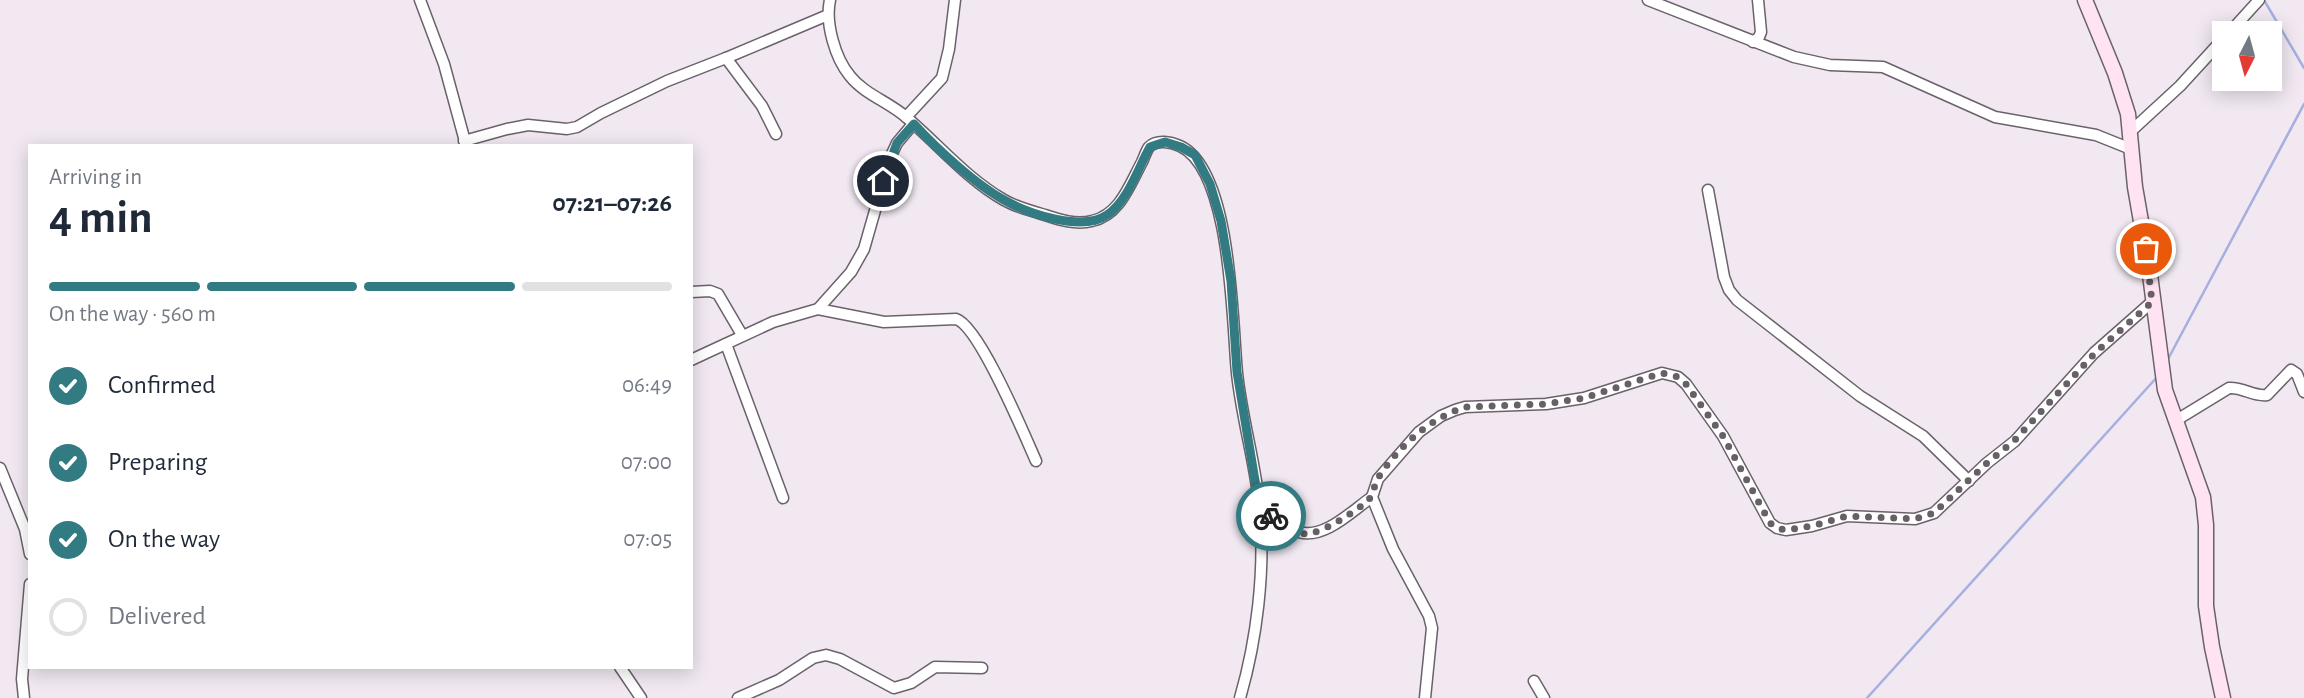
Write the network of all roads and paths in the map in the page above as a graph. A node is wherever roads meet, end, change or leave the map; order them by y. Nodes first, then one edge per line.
1 (419, 0) edge
2 (830, 0) edge
3 (955, 0) edge
4 (1648, 0) edge
5 (1758, 0) edge
6 (2085, 0) edge
7 (2259, 0) edge
8 (828, 15) junction
9 (2240, 21) edge
10 (1754, 42) junction
11 (2212, 51) edge
12 (726, 58) junction
13 (910, 121) junction
14 (2130, 132) junction
15 (776, 134) dead end
16 (465, 143) edge
17 (2131, 149) junction
18 (1708, 190) dead end
19 (693, 292) edge
20 (2152, 302) junction
21 (818, 309) junction
22 (742, 335) junction
23 (726, 344) junction
24 (693, 359) edge
25 (2304, 392) edge
26 (2175, 421) junction
27 (1036, 461) dead end
28 (0, 468) edge
29 (1969, 481) junction
30 (1372, 497) junction
31 (783, 498) dead end
32 (1260, 511) junction
33 (28, 540) edge
34 (28, 608) edge
35 (982, 668) dead end
36 (621, 669) edge
37 (1534, 681) dead end
38 (24, 698) edge
39 (641, 698) edge
40 (738, 698) edge
41 (1241, 698) edge
42 (1425, 698) edge
43 (1544, 698) edge
44 (2223, 698) edge

1 - 16 street
2 - 8 street
3 - 13 street
4 - 10 street
5 - 10 street
6 - 14 street
7 - 9 street
8 - 12 street
8 - 13 street
10 - 17 street
11 - 14 street
12 - 15 street
12 - 16 street
13 - 21 street
13 - 32 street
14 - 17 street
17 - 20 street
18 - 29 street
19 - 22 street
20 - 26 street
20 - 29 street
21 - 22 street
21 - 27 street
22 - 23 street
23 - 24 street
23 - 31 street
25 - 26 street
26 - 44 street
28 - 33 street
29 - 30 street
30 - 32 street
30 - 42 street
32 - 41 street
34 - 38 street
35 - 40 street
36 - 39 street
37 - 43 street

